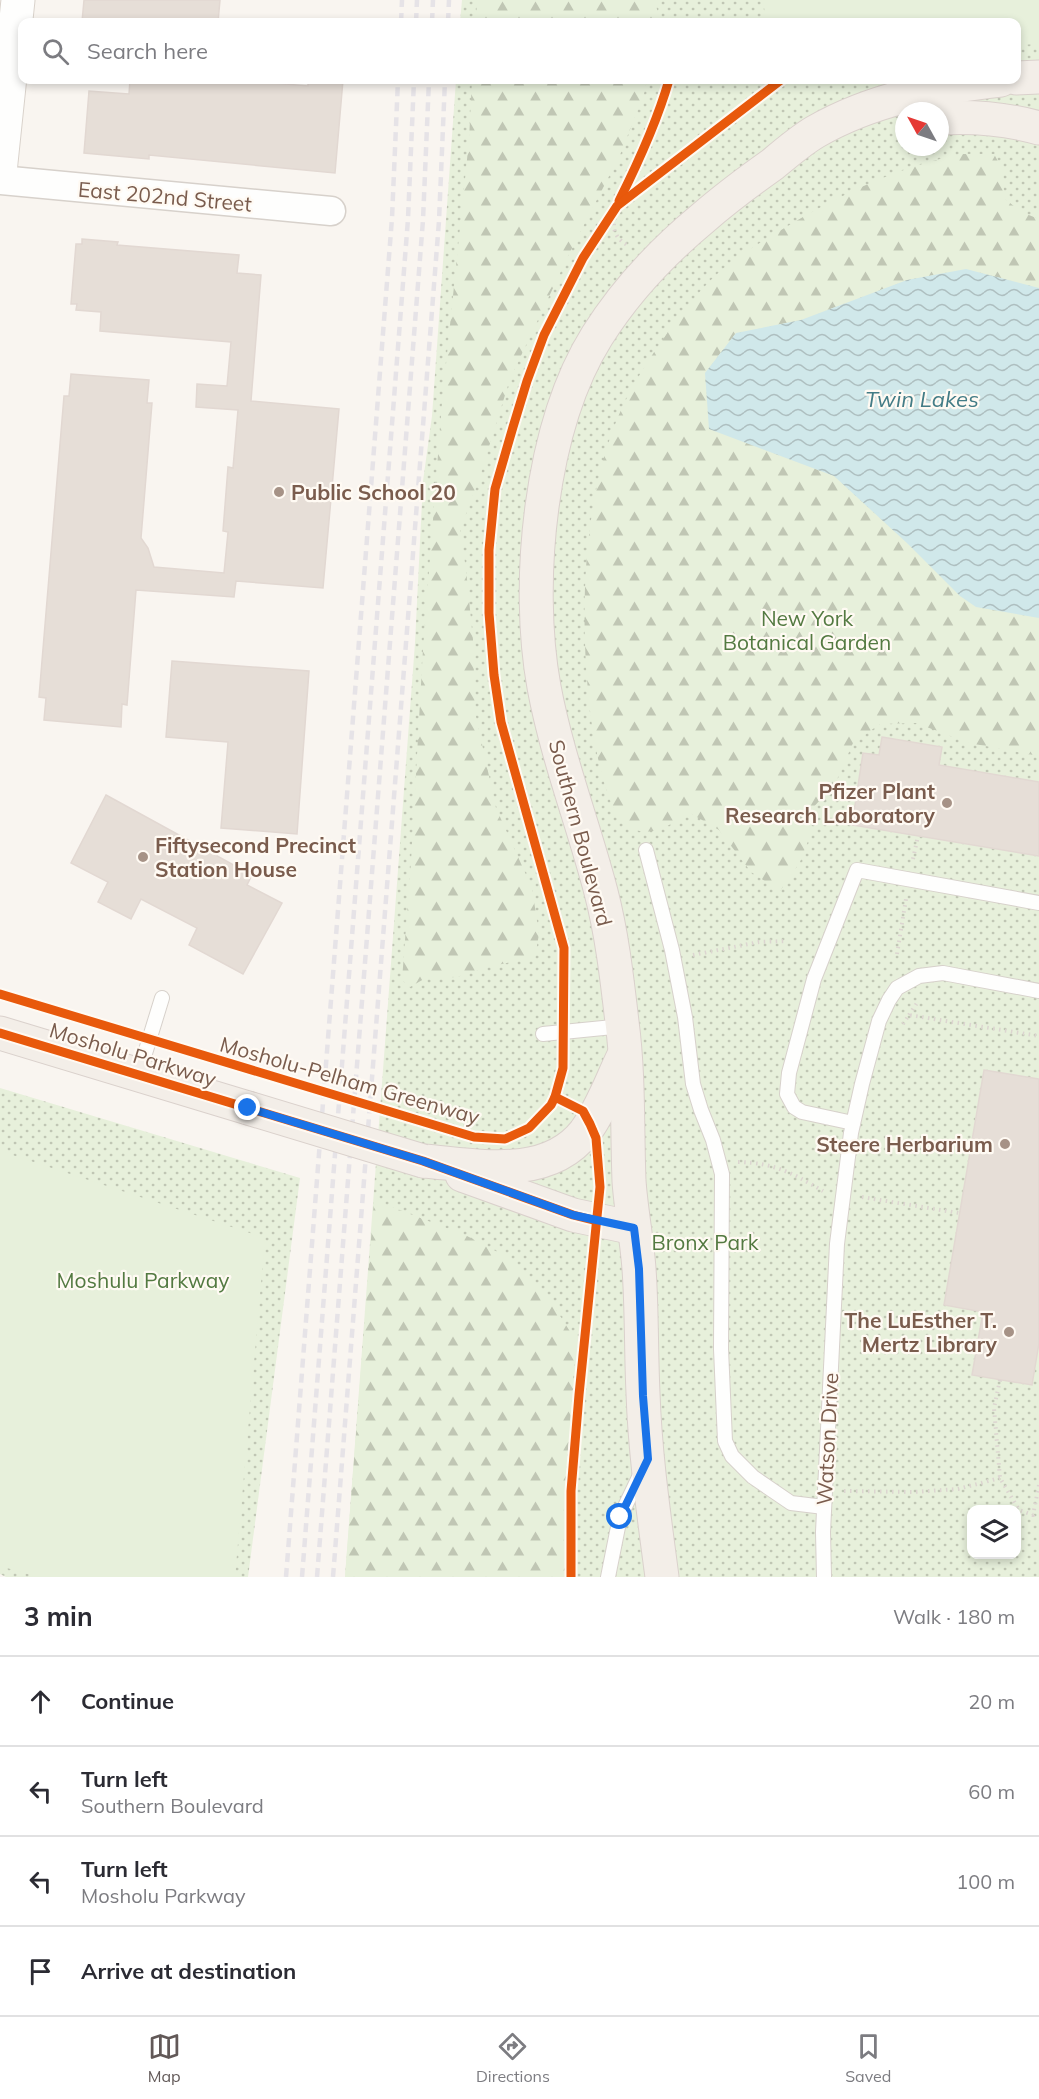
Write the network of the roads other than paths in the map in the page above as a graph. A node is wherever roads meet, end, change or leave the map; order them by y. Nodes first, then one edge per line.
1 (18, 0) edge
2 (1039, 77) edge
3 (1021, 78) edge
4 (972, 84) edge
5 (949, 118) edge
6 (895, 123) edge
7 (1039, 129) edge
8 (0, 164) edge
9 (0, 172) edge
10 (0, 180) edge
11 (737, 191) junction
12 (331, 212) dead end
13 (646, 850) dead end
14 (1039, 903) edge
15 (1039, 991) edge
16 (162, 999) dead end
17 (1, 1034) edge
18 (543, 1034) dead end
19 (624, 1040) junction
20 (139, 1073) junction
21 (854, 1123) junction
22 (423, 1161) junction
23 (634, 1228) junction
24 (648, 1459) junction
25 (824, 1507) junction
26 (608, 1577) edge
27 (662, 1577) edge
28 (824, 1577) edge

1 - 8 main road
2 - 3 main road
4 - 11 main road, Southern Boulevard
5 - 7 main road
6 - 11 main road, Southern Boulevard
8 - 9 main road
10 - 12 street, East 202nd Street
11 - 19 main road, Southern Boulevard
13 - 25 lane
14 - 21 lane
15 - 21 lane, Watson Drive
16 - 20 lane
17 - 20 main road, Mosholu Parkway
18 - 19 lane
19 - 22 main road
19 - 23 main road, Southern Boulevard
20 - 22 main road, Mosholu Parkway, bridge
21 - 25 lane, Watson Drive
22 - 23 main road, Mosholu Parkway
23 - 24 main road, Southern Boulevard
24 - 26 lane
24 - 27 main road, Southern Boulevard
25 - 28 lane, Watson Drive

